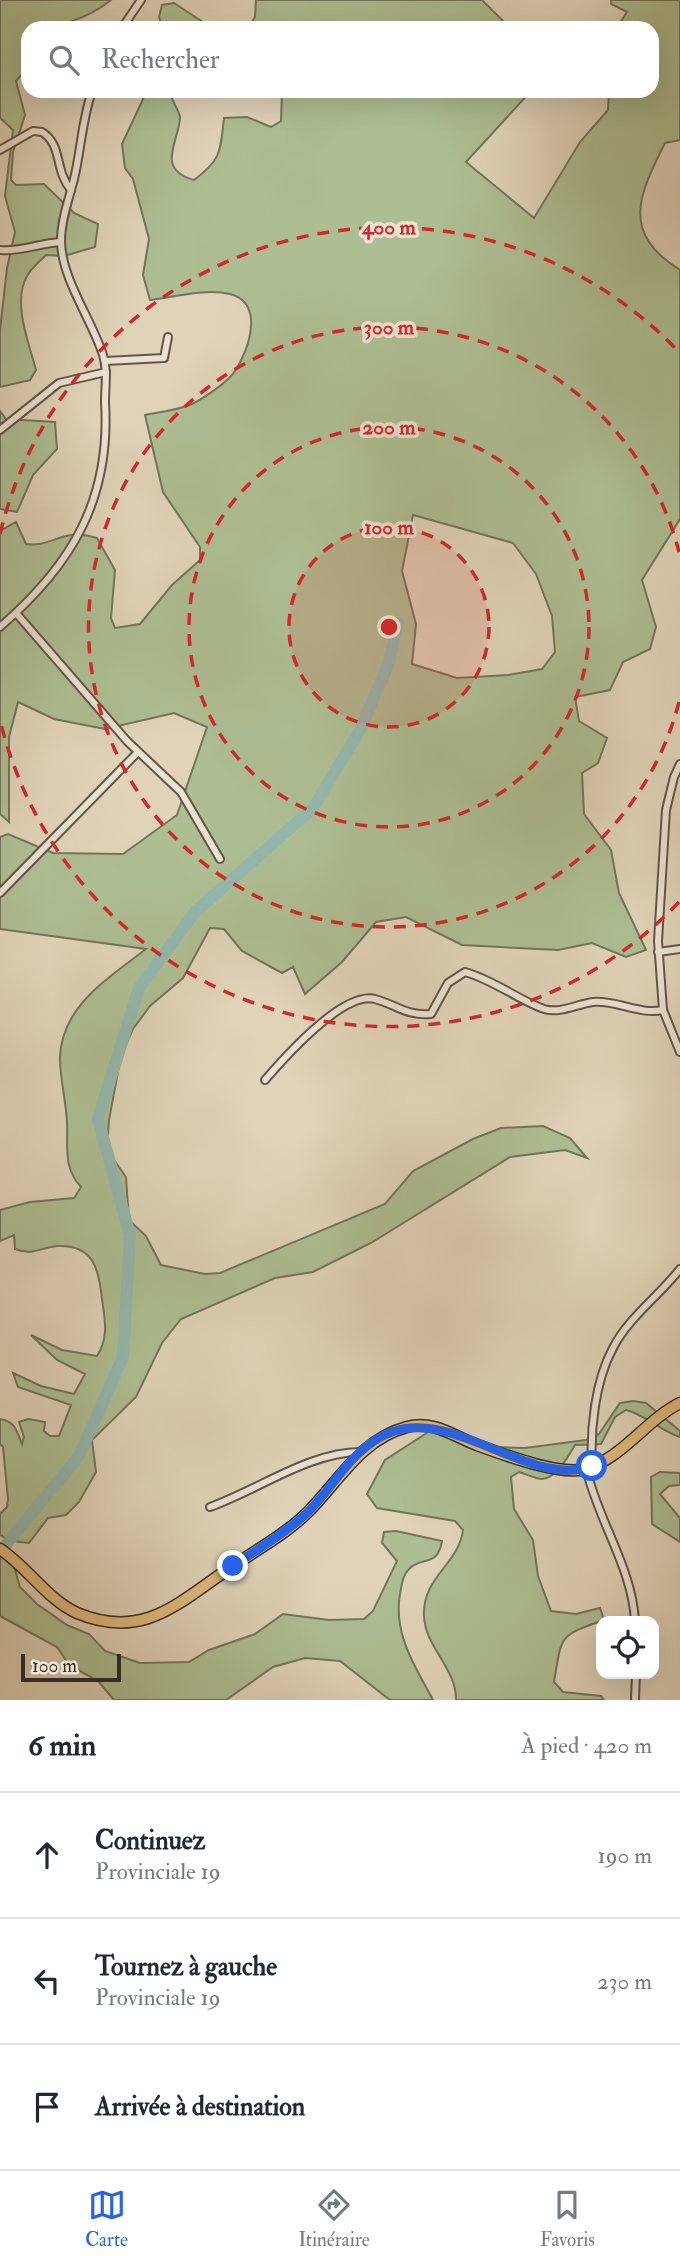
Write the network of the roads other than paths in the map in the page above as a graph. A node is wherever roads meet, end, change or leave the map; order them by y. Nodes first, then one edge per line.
1 (141, 0) edge
2 (127, 21) edge
3 (90, 98) edge
4 (0, 150) edge
5 (71, 190) junction
6 (61, 242) junction
7 (0, 250) edge
8 (168, 337) dead end
9 (105, 361) junction
10 (106, 372) junction
11 (0, 430) edge
12 (16, 613) junction
13 (0, 627) edge
14 (138, 752) junction
15 (679, 768) edge
16 (220, 859) dead end
17 (0, 893) edge
18 (680, 949) edge
19 (658, 952) junction
20 (663, 1010) junction
21 (672, 1032) junction
22 (680, 1036) edge
23 (680, 1052) edge
24 (265, 1080) dead end
25 (680, 1269) edge
26 (680, 1403) edge
27 (362, 1452) junction
28 (589, 1467) junction
29 (210, 1507) dead end
30 (0, 1549) edge
31 (634, 1616) edge
32 (636, 1679) edge
33 (635, 1700) edge

1 - 2 street
3 - 5 street
4 - 5 street
5 - 6 street
6 - 7 street
6 - 9 street
8 - 9 street
9 - 10 street
10 - 11 street
10 - 12 street
12 - 13 street
12 - 14 street
14 - 16 street
14 - 17 street
15 - 19 street
18 - 19 street
19 - 20 street
20 - 21 street
20 - 24 street
21 - 22 street
21 - 23 street
25 - 28 street
26 - 28 main road
27 - 28 main road
27 - 29 street
27 - 30 main road
28 - 31 street
32 - 33 street

